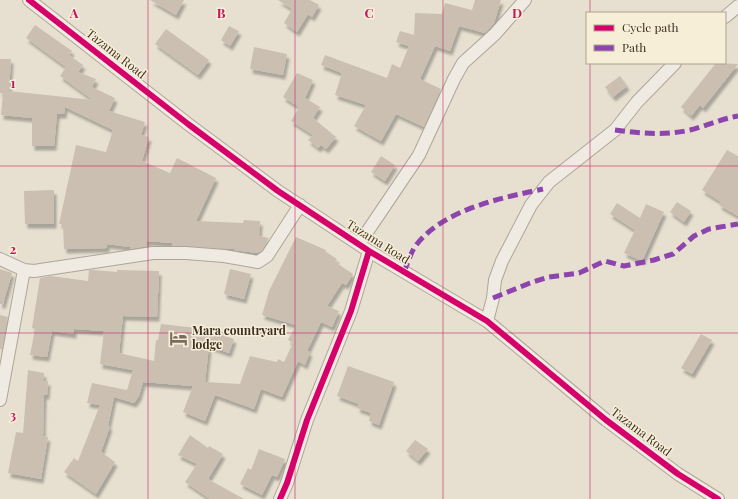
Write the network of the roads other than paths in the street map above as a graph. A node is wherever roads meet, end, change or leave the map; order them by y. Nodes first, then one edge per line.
1 (29, 0) edge
2 (525, 0) edge
3 (738, 6) edge
4 (726, 16) edge
5 (674, 64) edge
6 (300, 205) junction
7 (359, 244) junction
8 (369, 251) junction
9 (0, 259) edge
10 (24, 270) junction
11 (486, 321) junction
12 (0, 400) edge
13 (280, 499) edge
14 (718, 499) edge

1 - 6 street, Tazama Road
2 - 7 street
3 - 4 street
5 - 11 street
6 - 7 street, Tazama Road
6 - 10 street
7 - 8 street, Tazama Road
8 - 11 street, Tazama Road
8 - 13 street
9 - 10 street
10 - 12 street
11 - 14 street, Tazama Road

